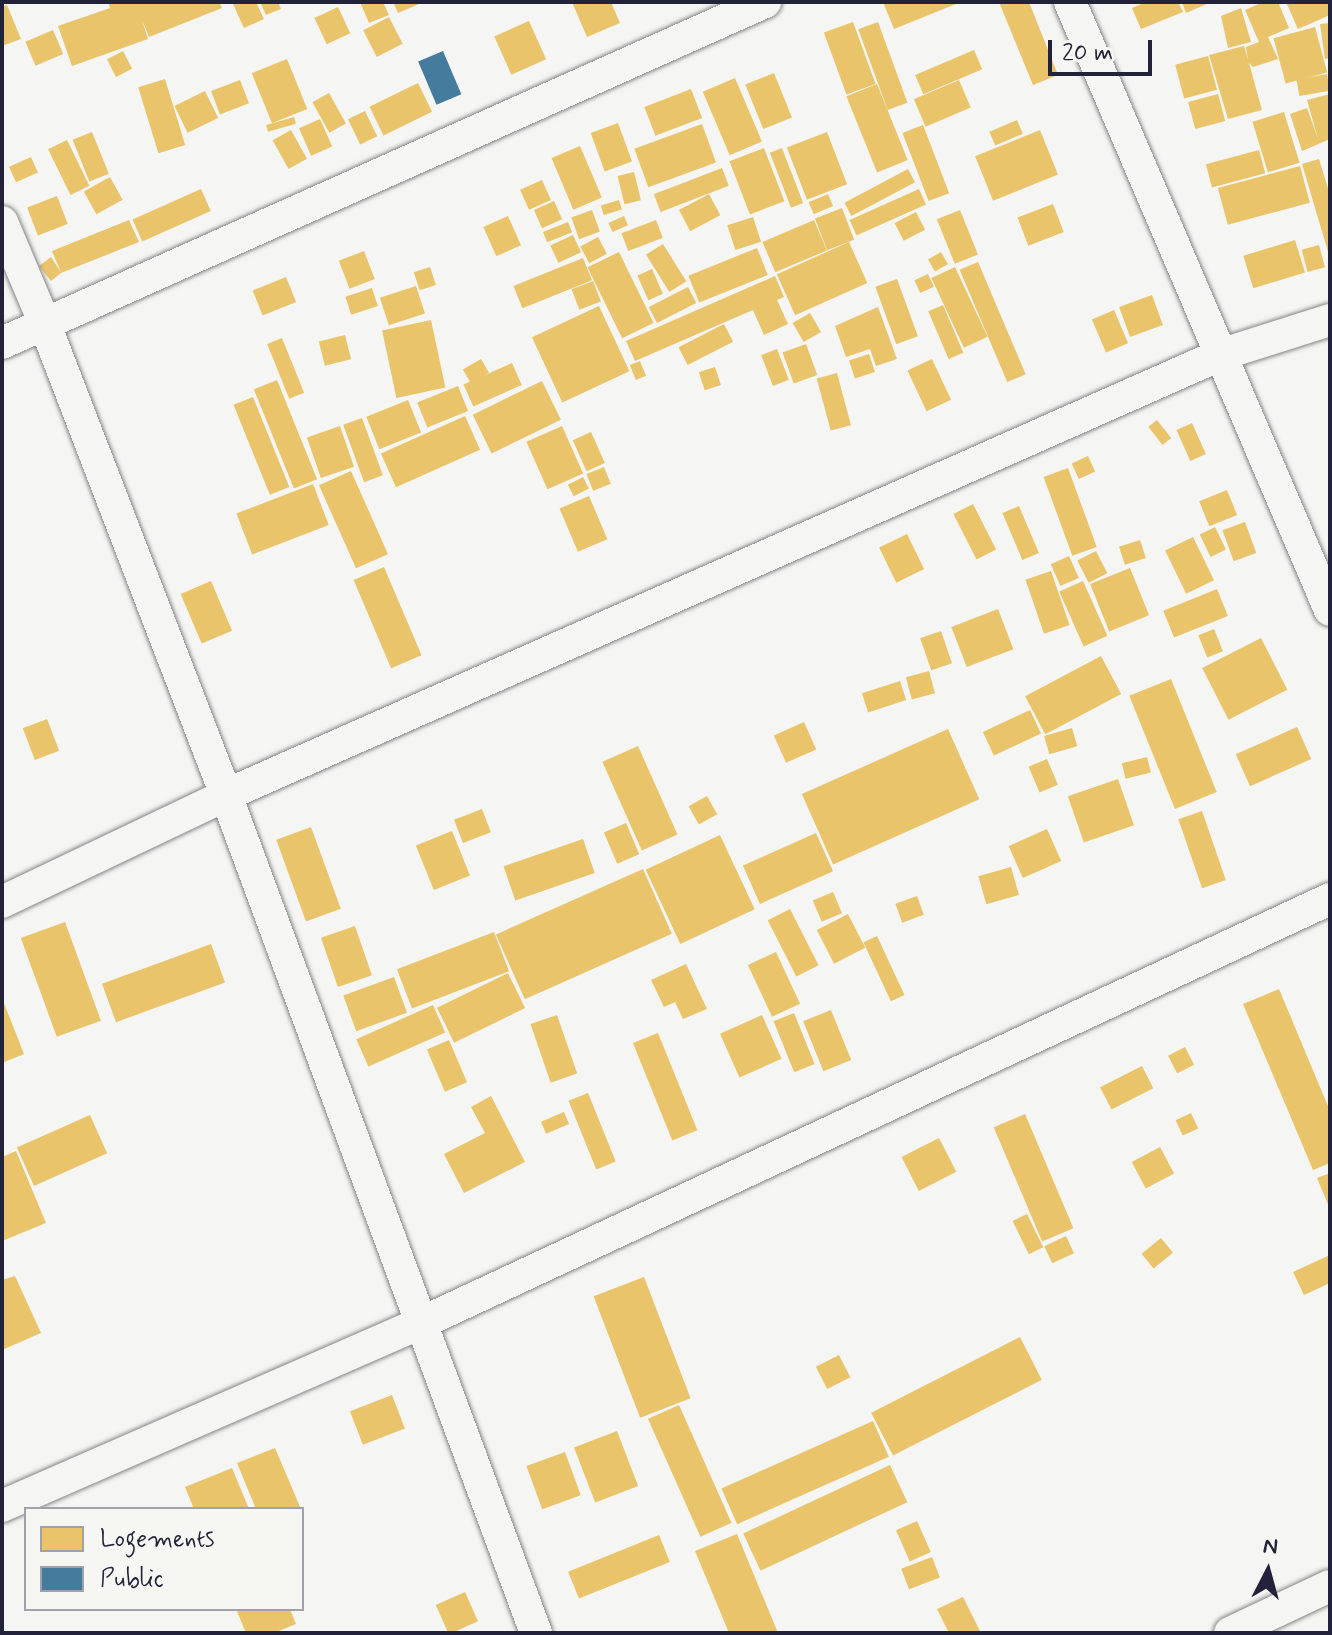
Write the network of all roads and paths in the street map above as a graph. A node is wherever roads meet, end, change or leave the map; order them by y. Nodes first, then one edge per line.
1 (765, 2) edge
2 (1070, 2) edge
3 (2, 222) edge
4 (1330, 320) edge
5 (44, 322) junction
6 (2, 343) edge
7 (1220, 355) junction
8 (1330, 610) edge
9 (226, 795) junction
10 (1330, 899) edge
11 (2, 902) edge
12 (421, 1323) junction
13 (2, 1506) edge
14 (1330, 1586) edge
15 (536, 1633) edge
16 (1230, 1633) edge

1 - 5 street
2 - 7 street
3 - 5 street
4 - 7 street
5 - 6 street
5 - 9 street
7 - 8 street
7 - 9 street
9 - 11 street
9 - 12 street
10 - 12 street
12 - 13 street
12 - 15 street
14 - 16 street

